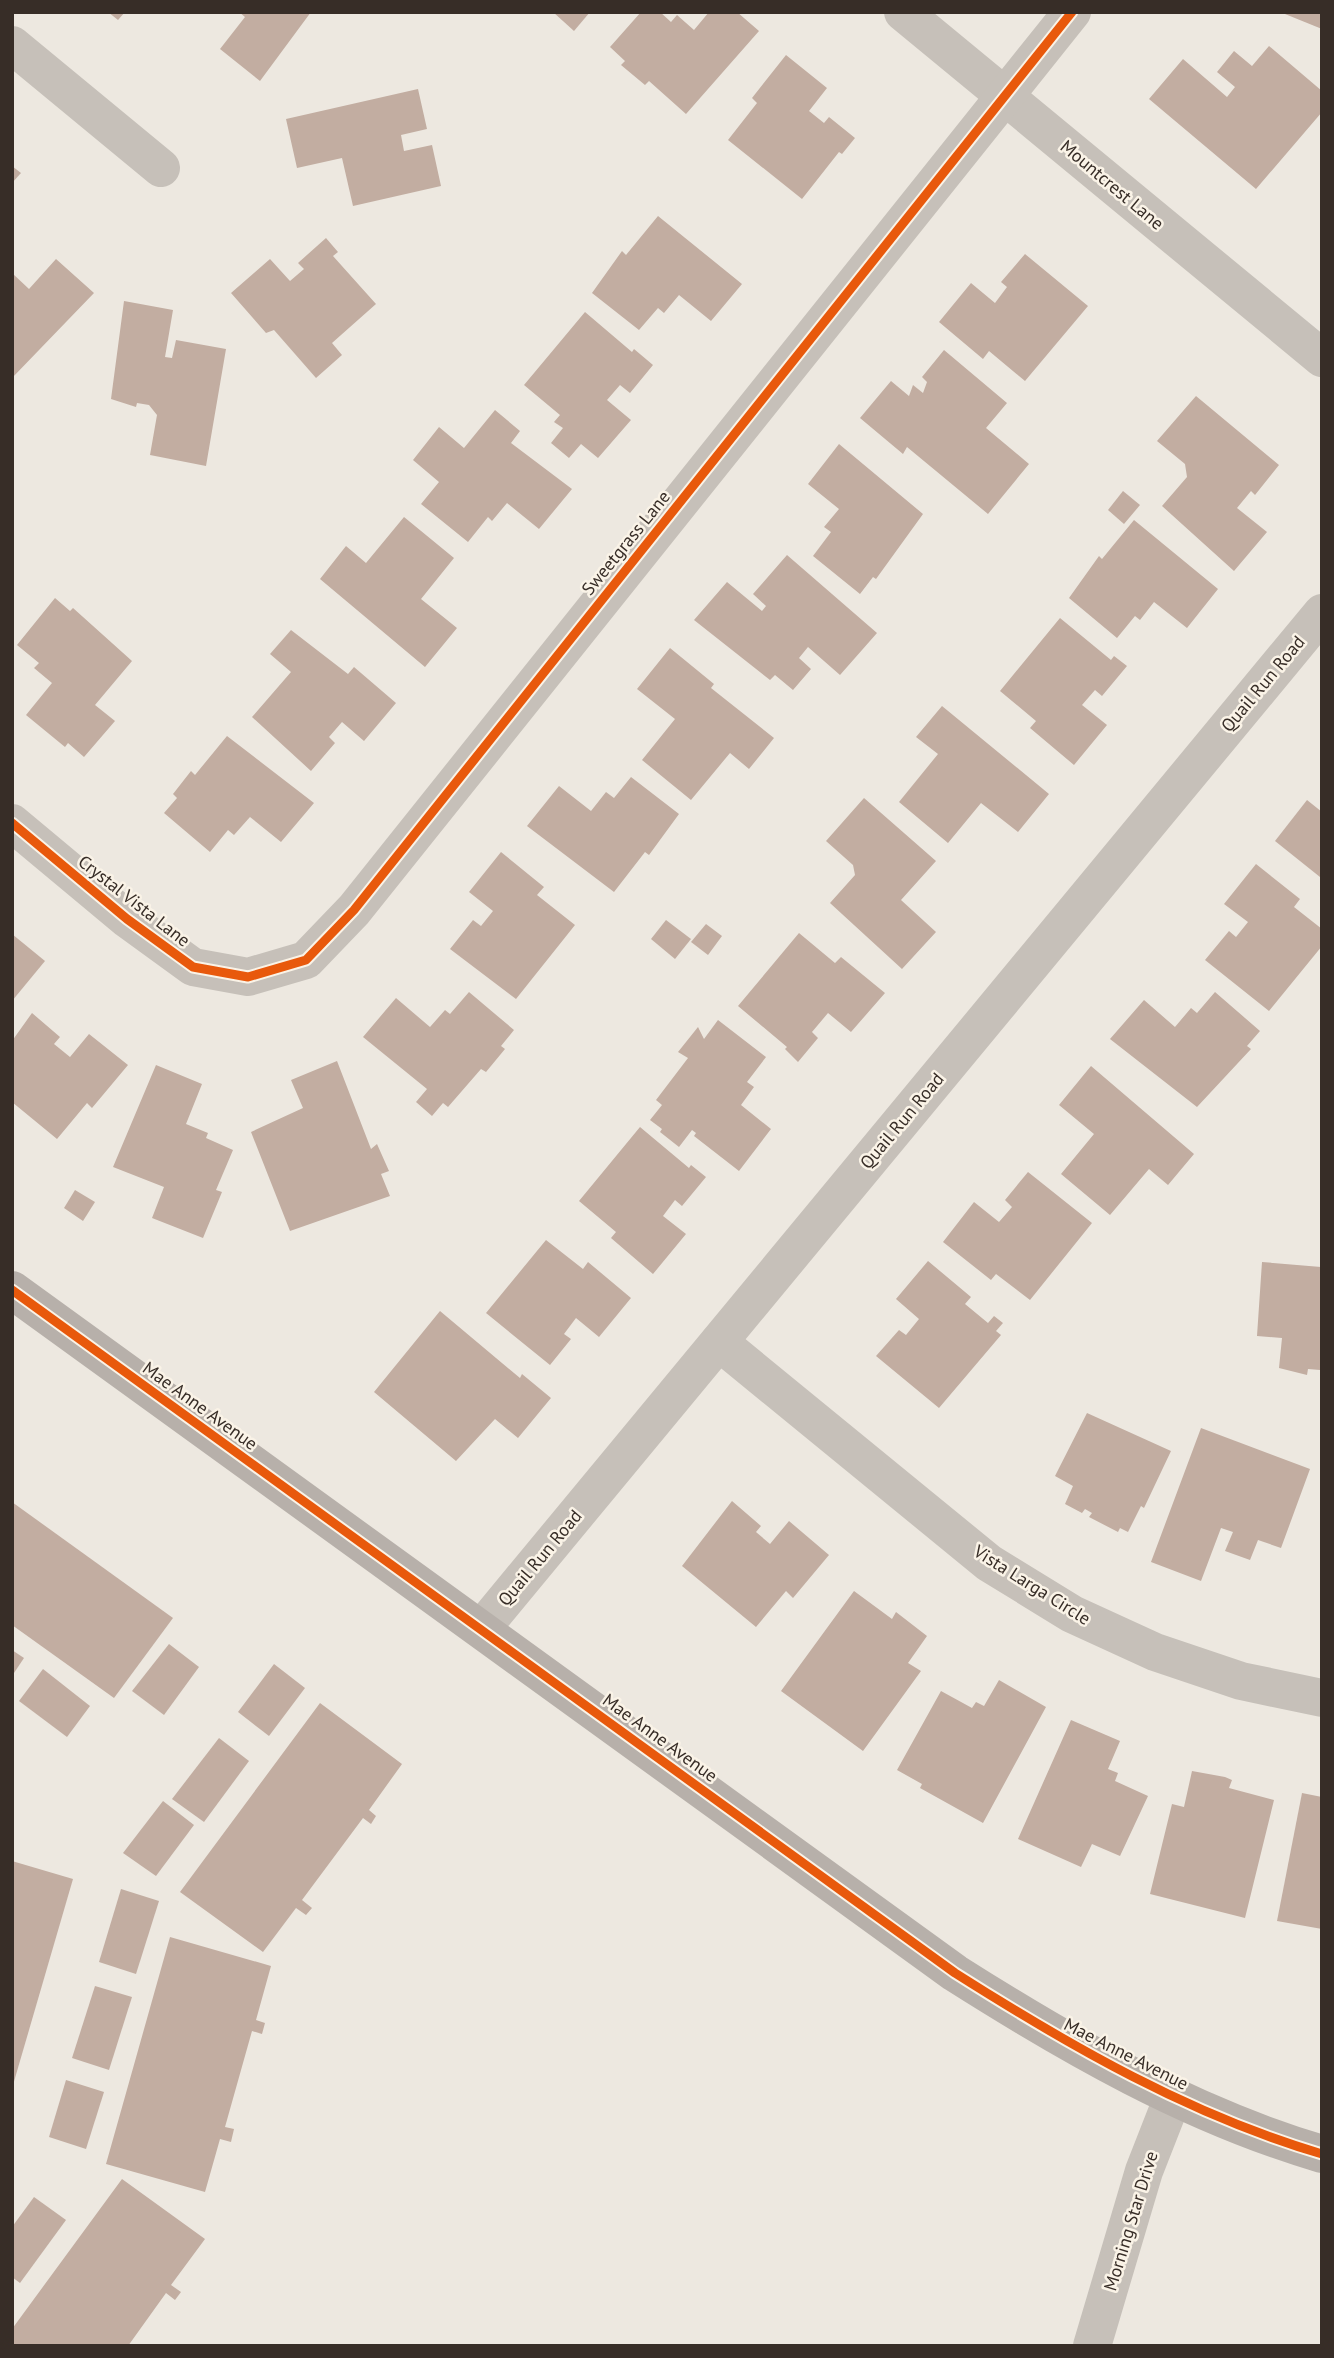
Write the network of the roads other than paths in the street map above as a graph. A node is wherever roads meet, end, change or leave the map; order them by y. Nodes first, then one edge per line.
1 (903, 12) edge
2 (1072, 12) edge
3 (12, 45) edge
4 (1003, 95) junction
5 (161, 168) dead end
6 (1322, 358) edge
7 (1322, 613) edge
8 (12, 824) edge
9 (248, 977) joint
10 (12, 1290) edge
11 (719, 1342) junction
12 (482, 1628) junction
13 (1322, 1698) edge
14 (1173, 2097) junction
15 (1322, 2154) edge
16 (1092, 2346) edge

1 - 4 street, Mountcrest Lane
2 - 4 street, Sweetgrass Lane
3 - 5 street
4 - 6 street, Mountcrest Lane
4 - 9 street, Sweetgrass Lane
7 - 11 street, Quail Run Road
8 - 9 street, Crystal Vista Lane
10 - 12 main road, Mae Anne Avenue
11 - 12 street, Quail Run Road
11 - 13 street, Vista Larga Circle
12 - 14 main road, Mae Anne Avenue
14 - 15 main road, Mae Anne Avenue
14 - 16 street, Morning Star Drive

